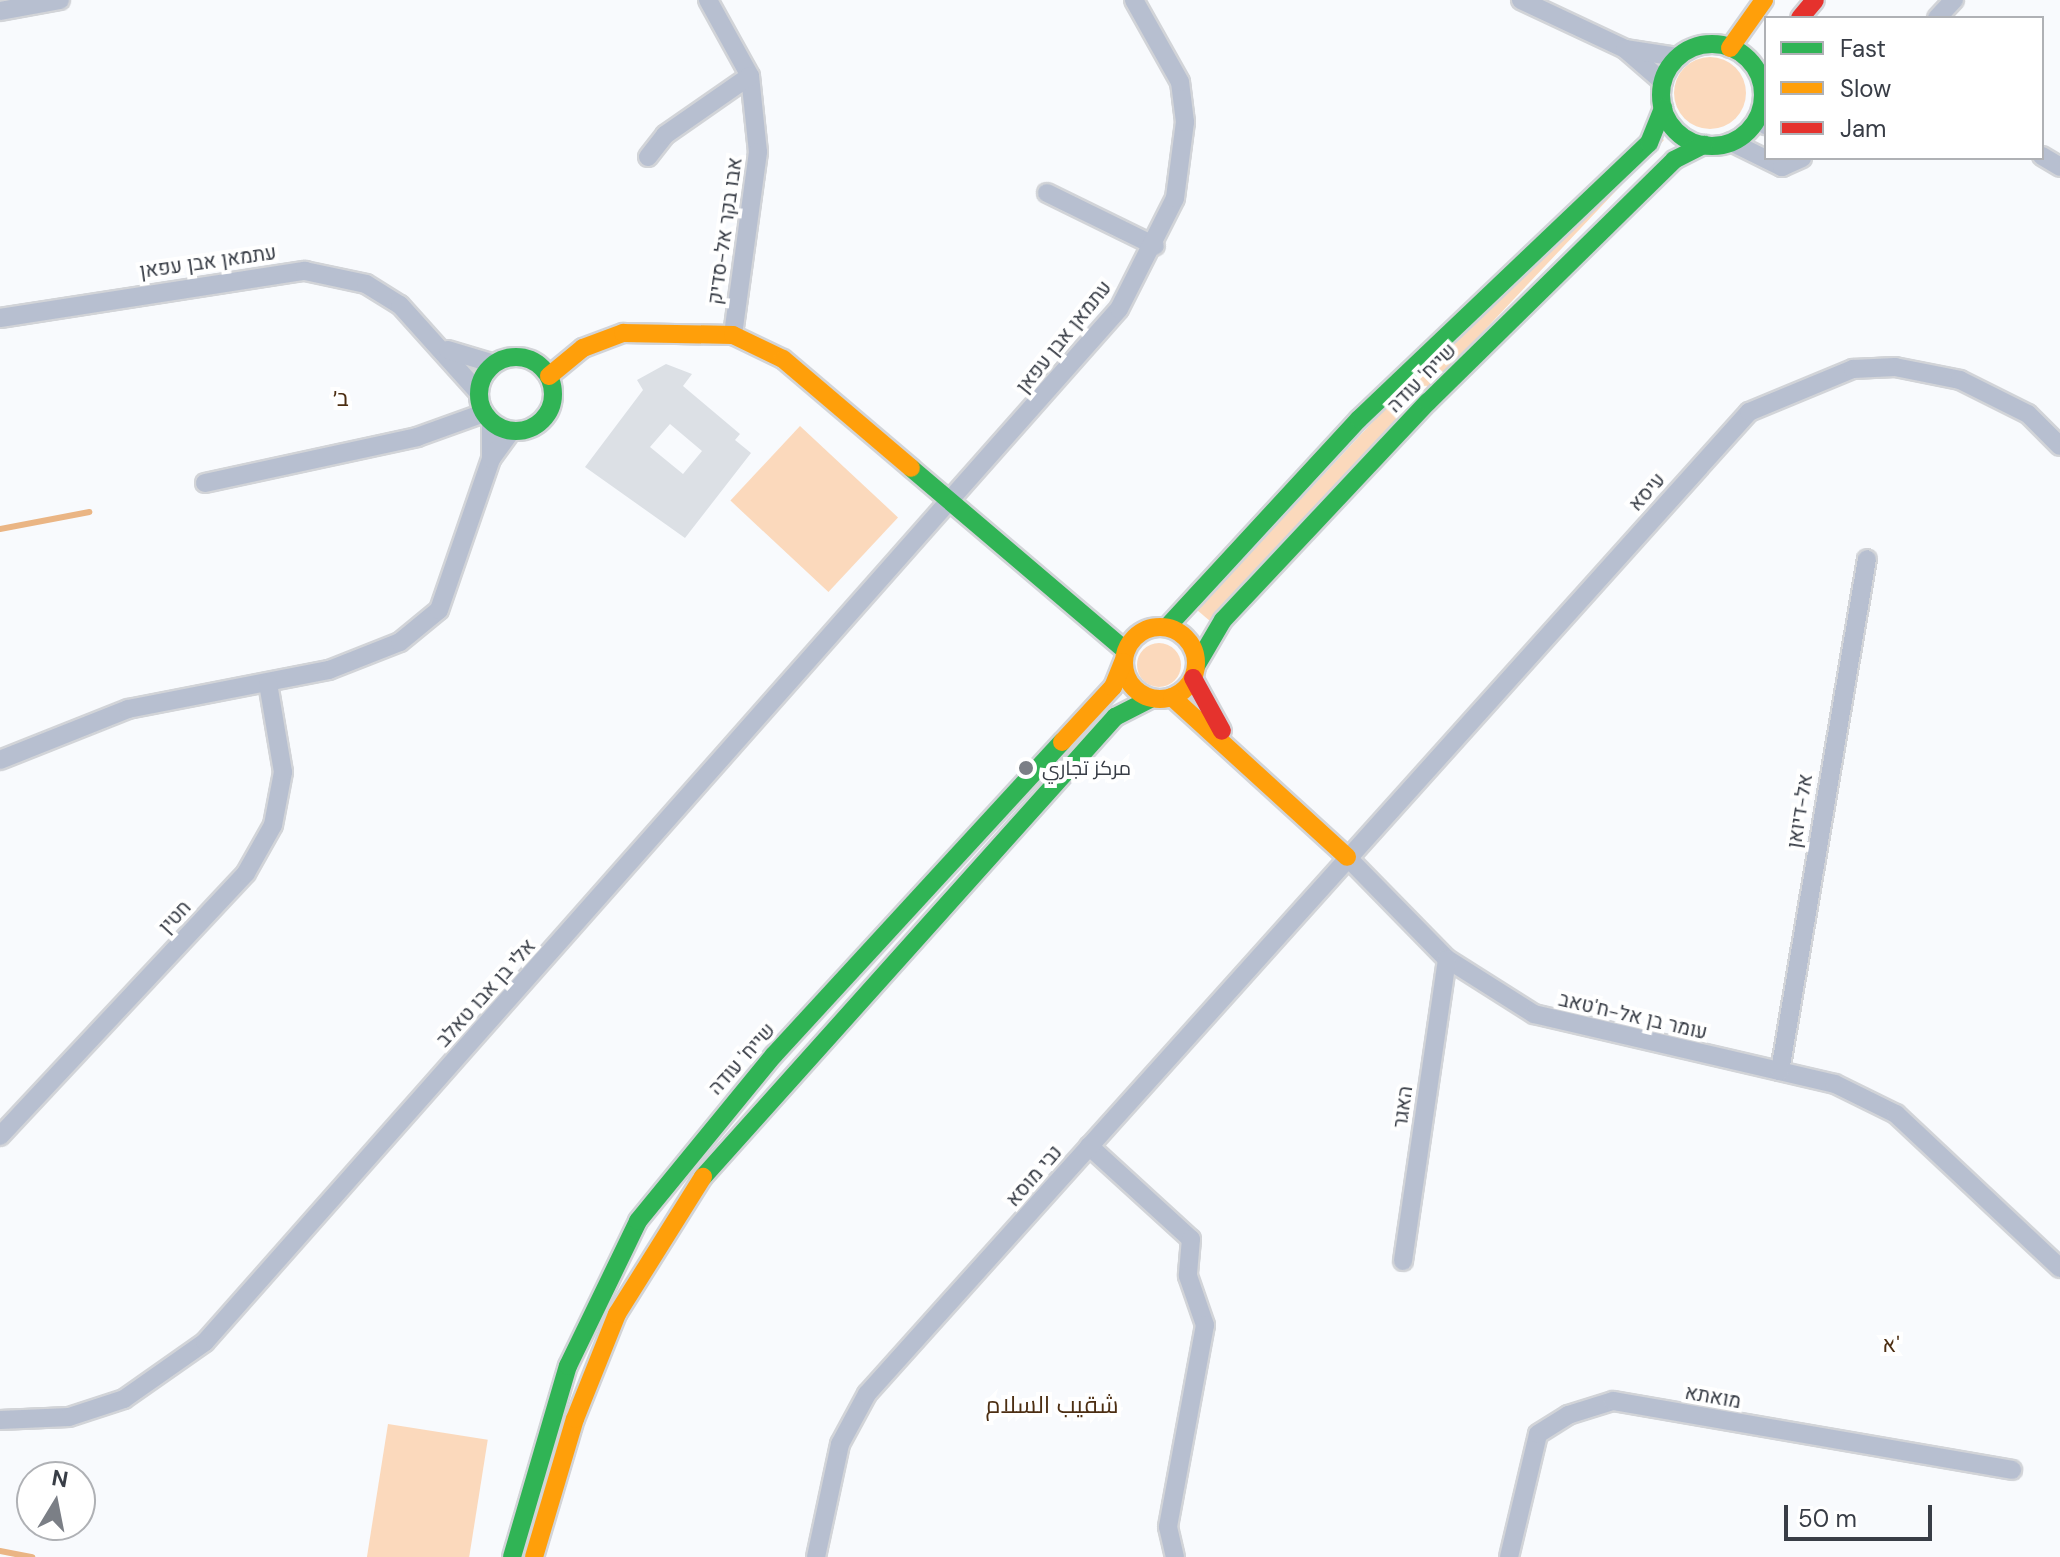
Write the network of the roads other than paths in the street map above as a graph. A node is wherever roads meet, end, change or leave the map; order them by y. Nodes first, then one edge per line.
1 (60, 0) edge
2 (708, 0) edge
3 (1134, 0) edge
4 (1521, 0) edge
5 (1764, 0) edge
6 (1815, 0) edge
7 (1954, 0) edge
8 (0, 11) edge
9 (1802, 16) edge
10 (1939, 16) edge
11 (1730, 48) junction
12 (1625, 49) junction
13 (1678, 57) junction
14 (750, 76) junction
15 (1663, 82) junction
16 (1764, 83) edge
17 (1663, 108) junction
18 (1763, 118) edge
19 (1731, 142) junction
20 (1704, 145) junction
21 (1764, 154) edge
22 (648, 157) dead end
23 (1047, 193) dead end
24 (1155, 246) junction
25 (0, 318) edge
26 (733, 335) junction
27 (448, 350) junction
28 (494, 364) junction
29 (549, 376) junction
30 (479, 393) junction
31 (487, 417) junction
32 (511, 431) junction
33 (2060, 446) edge
34 (491, 459) junction
35 (205, 483) dead end
36 (948, 502) junction
37 (1867, 559) dead end
38 (1092, 626) junction
39 (1167, 627) junction
40 (1143, 630) junction
41 (1124, 656) junction
42 (1195, 672) junction
43 (268, 683) junction
44 (1172, 697) junction
45 (1150, 699) junction
46 (1229, 744) junction
47 (0, 760) edge
48 (1347, 857) junction
49 (1447, 959) junction
50 (1780, 1071) junction
51 (0, 1136) edge
52 (1089, 1146) junction
53 (1403, 1261) dead end
54 (2060, 1268) edge
55 (0, 1420) edge
56 (2012, 1470) dead end
57 (512, 1557) edge
58 (534, 1557) edge
59 (816, 1557) edge
60 (1175, 1557) edge
61 (1509, 1557) edge

1 - 8 street
2 - 14 street, אבו בקר אל-סדיק
3 - 24 street, עתמאן אבן עפאן
4 - 12 street
5 - 11 main road
6 - 9 main road
7 - 10 street
11 - 13 main road
11 - 16 main road
12 - 13 street
12 - 15 street
13 - 15 main road
14 - 22 street
14 - 26 street, אבו בקר אל-סדיק
15 - 17 main road
16 - 18 main road
17 - 20 main road
17 - 39 main road, שייח' עודה
18 - 19 main road
19 - 20 main road
19 - 21 street
20 - 42 main road, שייח' עודה
23 - 24 street
24 - 36 street, עתמאן אבן עפאן
25 - 27 street, עתמאן אבן עפאן
26 - 29 main road
26 - 36 main road
27 - 28 street, עתמאן אבן עפאן
27 - 30 street, עתמאן אבן עפאן
28 - 29 main road
28 - 30 main road
29 - 32 main road
30 - 31 main road
31 - 32 main road
31 - 34 street
31 - 35 street
32 - 34 street
33 - 48 street, עיסא
34 - 43 street
36 - 38 main road
36 - 55 street, אלי בן אבו טאלב
37 - 50 street, אל-דיואן
38 - 40 main road
38 - 41 main road
39 - 40 main road
39 - 42 main road
40 - 41 main road
41 - 45 main road
41 - 57 main road, שייח' עודה
42 - 44 main road
42 - 46 main road, עומר בן אל-ח'טאב
43 - 47 street
43 - 51 street, חטין
44 - 45 main road
44 - 46 main road, עומר בן אל-ח'טאב
45 - 58 main road
46 - 48 main road, עומר בן אל-ח'טאב
48 - 49 street, עומר בן אל-ח'טאב
48 - 52 street, נבי מוסא
49 - 50 street, עומר בן אל-ח'טאב
49 - 53 street, האגר
50 - 54 street, עומר בן אל-ח'טאב
52 - 59 street, נבי מוסא
52 - 60 street
56 - 61 street, מואתא

